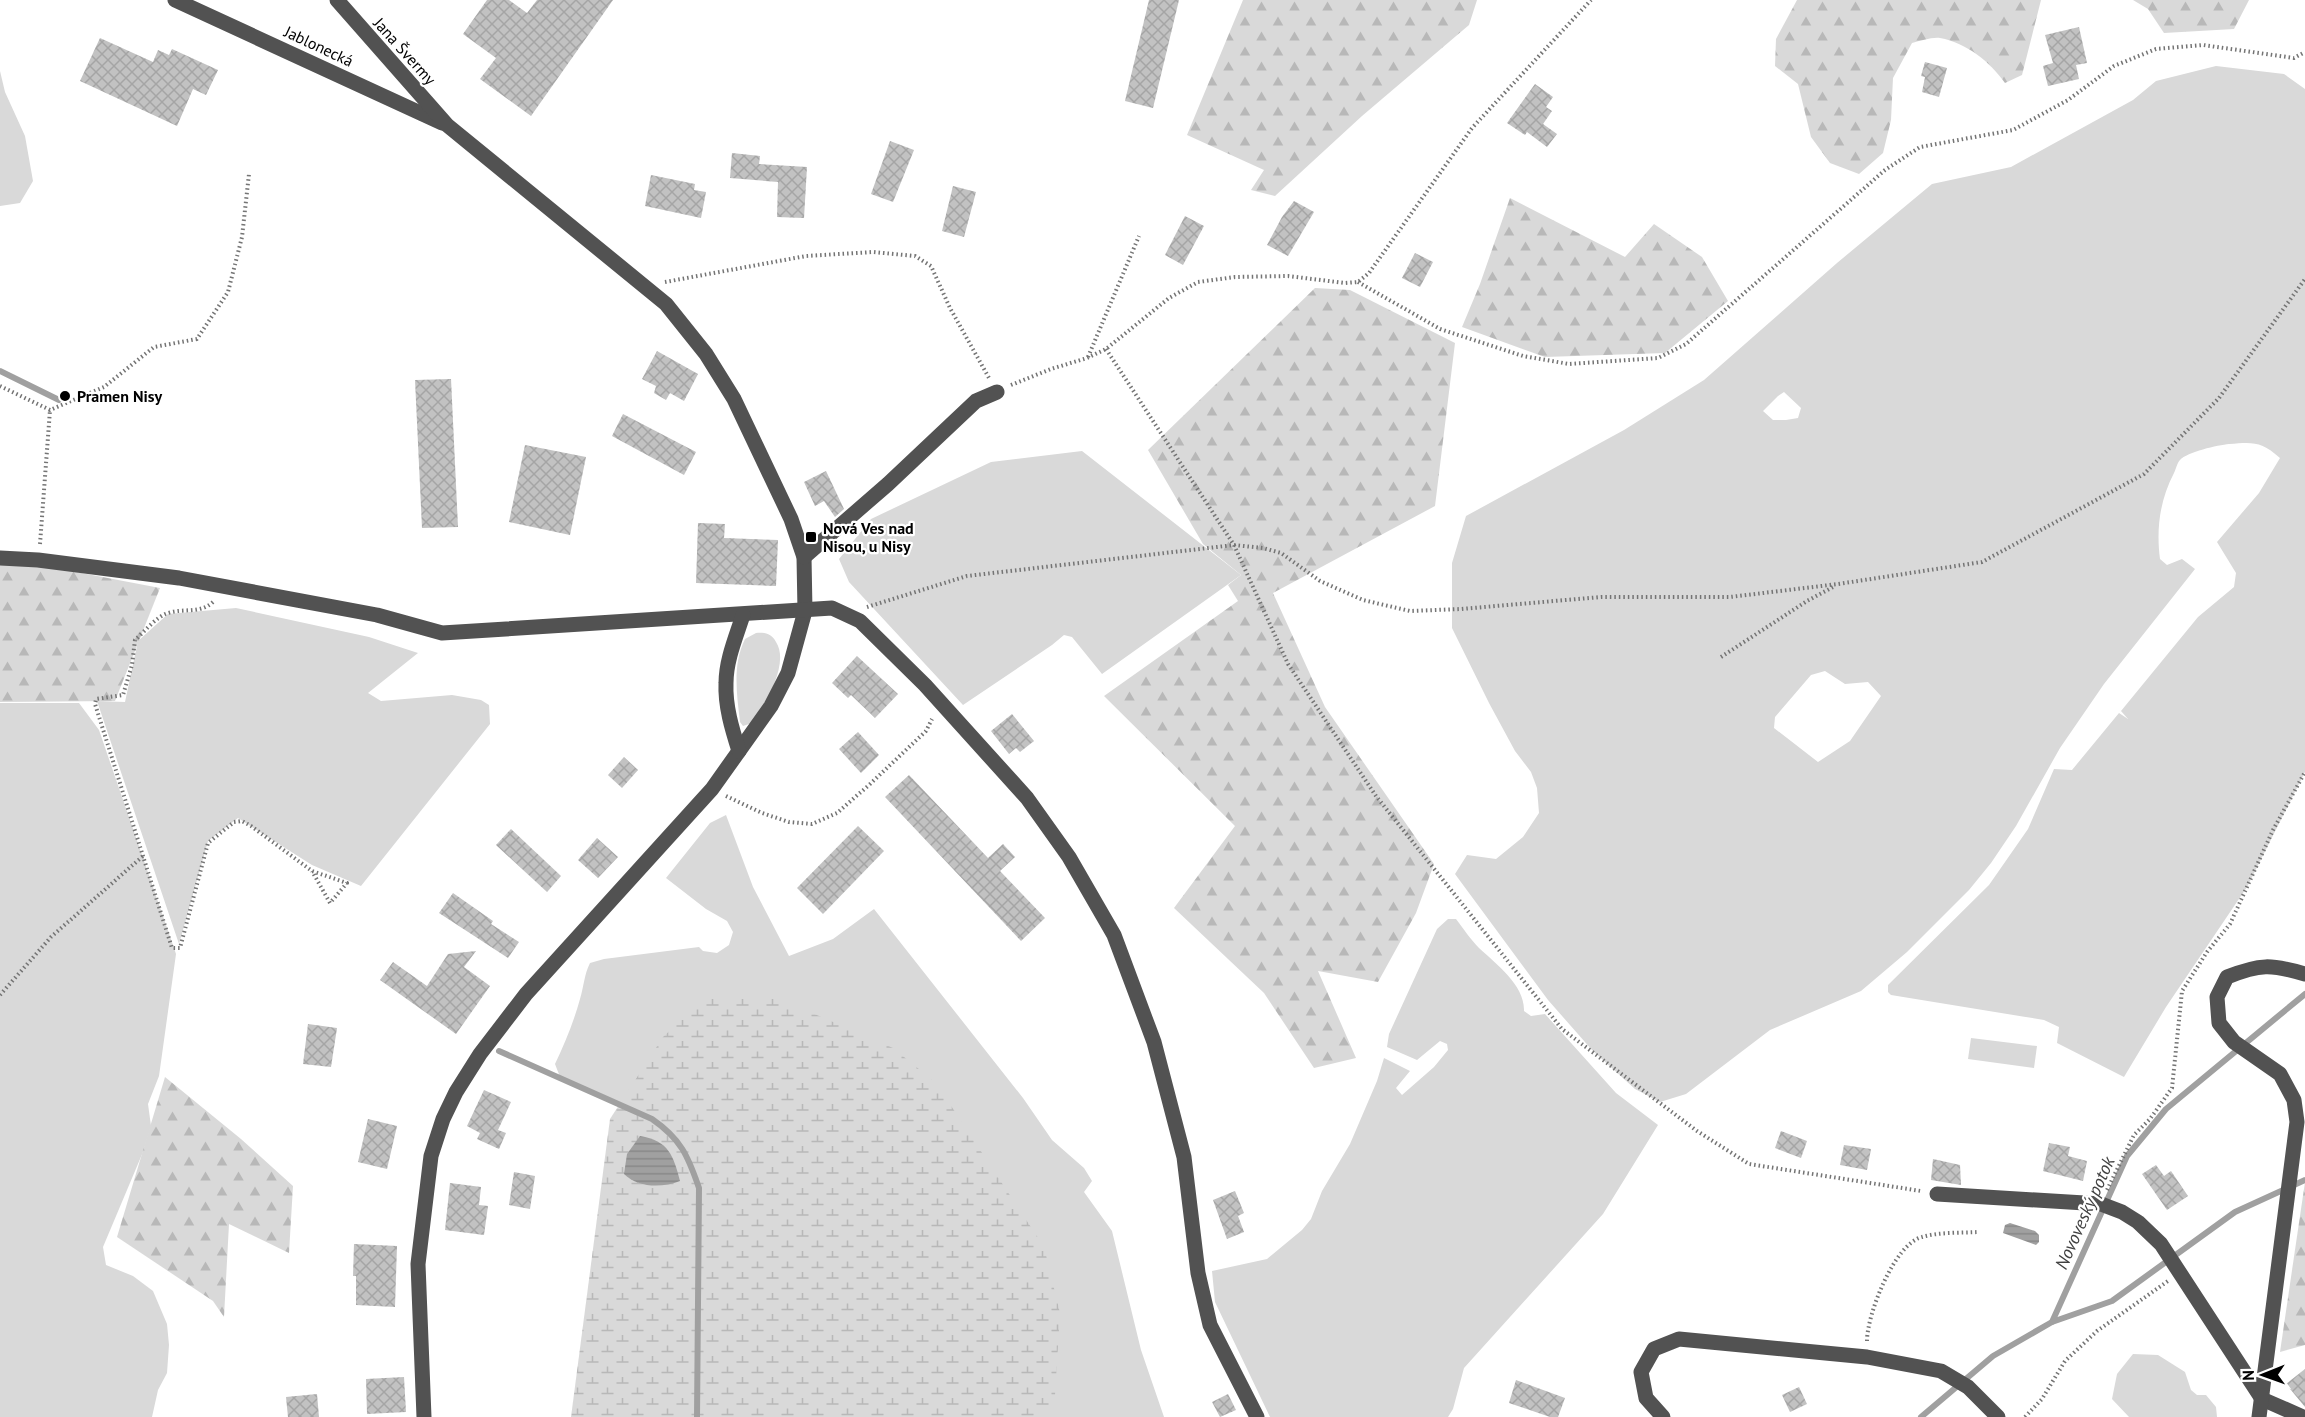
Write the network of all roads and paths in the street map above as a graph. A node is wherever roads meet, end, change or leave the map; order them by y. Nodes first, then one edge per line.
1 (175, 0) edge
2 (337, 0) edge
3 (1592, 0) edge
4 (2305, 52) edge
5 (447, 125) junction
6 (249, 174) dead end
7 (1139, 236) dead end
8 (2305, 279) edge
9 (1358, 282) junction
10 (646, 285) junction
11 (1106, 349) junction
12 (1088, 358) junction
13 (0, 386) edge
14 (997, 392) junction
15 (50, 410) junction
16 (42, 535) dead end
17 (1234, 545) junction
18 (0, 558) edge
19 (804, 558) junction
20 (1838, 584) junction
21 (229, 588) junction
22 (806, 611) junction
23 (845, 614) junction
24 (743, 615) junction
25 (1722, 657) dead end
26 (940, 701) junction
27 (739, 752) junction
28 (712, 789) junction
29 (143, 856) junction
30 (312, 871) junction
31 (2305, 974) edge
32 (0, 995) edge
33 (1937, 1194) joint
34 (1978, 1232) dead end
35 (2180, 1273) junction
36 (1867, 1357) junction
37 (2262, 1399) junction
38 (424, 1417) edge
39 (1257, 1417) edge
40 (1663, 1417) edge
41 (1998, 1417) edge
42 (2025, 1417) edge
43 (2259, 1417) edge
44 (2303, 1417) edge

1 - 5 street, Jablonecká
2 - 5 street, Jana Švermy
3 - 9 path
4 - 9 path
5 - 10 street
6 - 15 path
7 - 12 path
8 - 20 path
9 - 11 path
10 - 14 path
10 - 19 street
11 - 12 path
11 - 17 path
12 - 14 path
13 - 15 path
14 - 19 street
15 - 16 path
17 - 20 path
17 - 23 path
17 - 33 path
18 - 21 street
19 - 22 street
20 - 25 path
21 - 24 street
21 - 29 path
22 - 23 street
22 - 24 street
22 - 27 street
23 - 26 street
24 - 27 street
26 - 28 path
26 - 39 street
27 - 28 street
28 - 38 street
29 - 30 path
29 - 32 path
30 - 30 path
31 - 37 street
33 - 35 street
34 - 36 path
35 - 37 street
35 - 42 path
36 - 40 street
36 - 41 street
37 - 43 street
37 - 44 street

